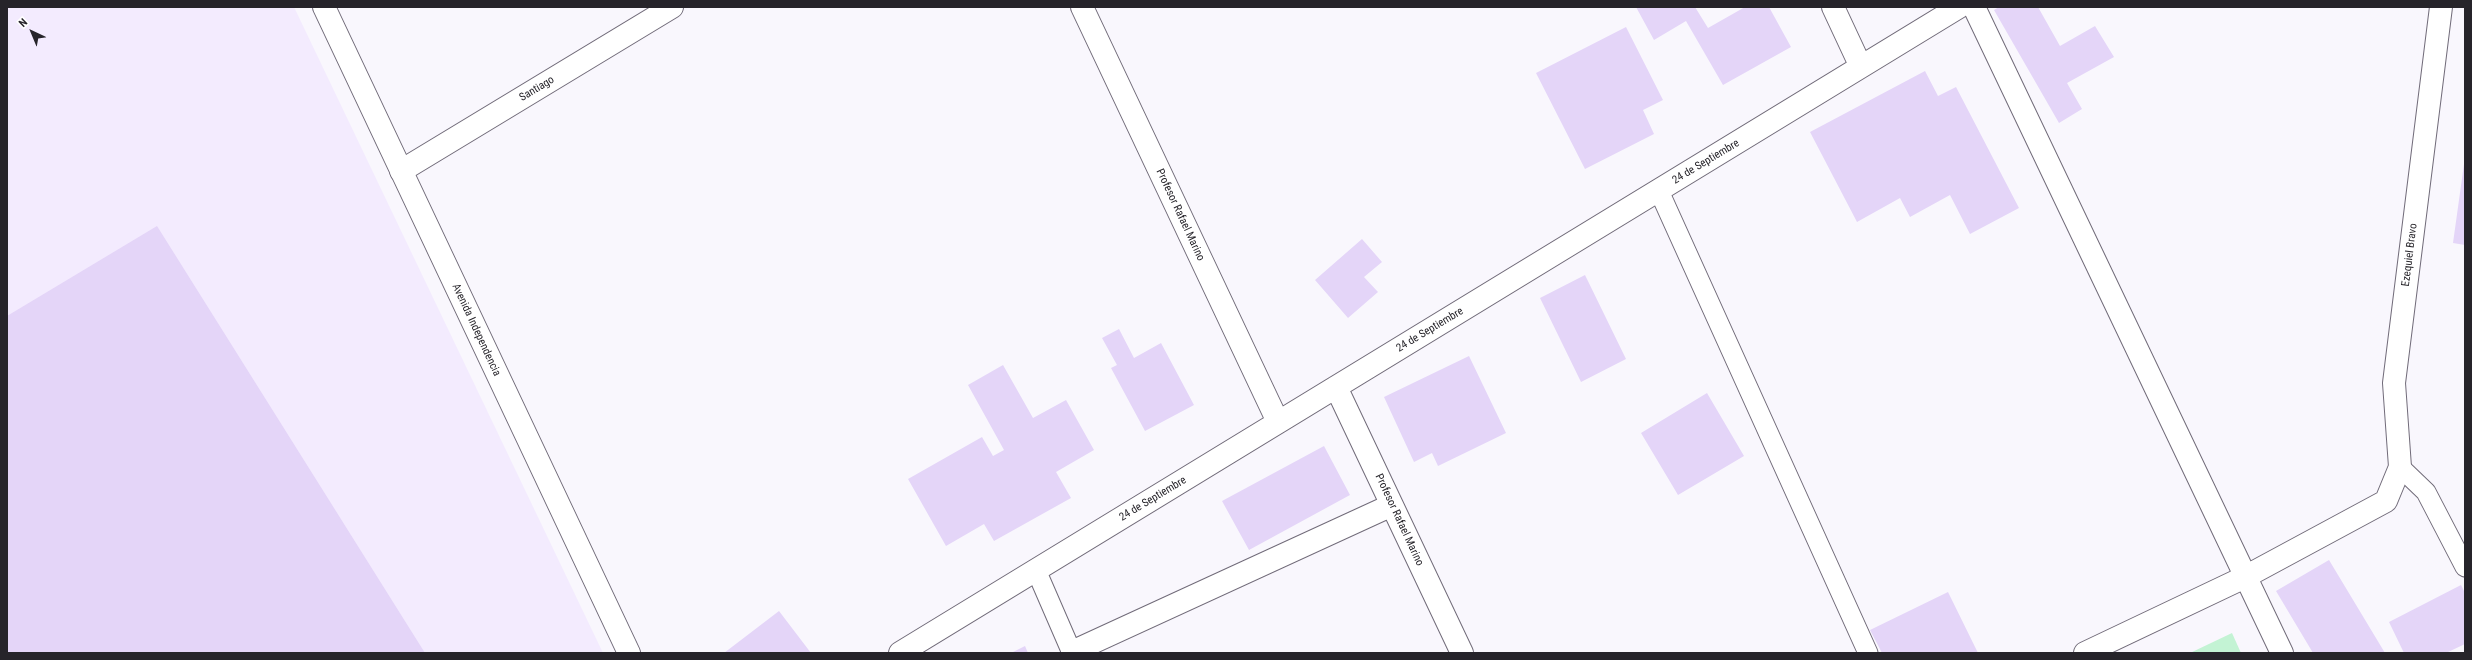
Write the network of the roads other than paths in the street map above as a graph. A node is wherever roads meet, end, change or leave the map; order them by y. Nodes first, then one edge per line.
1 (324, 7) edge
2 (672, 7) edge
3 (1082, 7) edge
4 (1833, 7) edge
5 (1959, 7) edge
6 (1974, 7) edge
7 (2441, 7) edge
8 (1861, 67) junction
9 (401, 171) junction
10 (1658, 191) junction
11 (1336, 387) junction
12 (1278, 422) junction
13 (2400, 467) junction
14 (1392, 505) junction
15 (2465, 567) edge
16 (1036, 570) junction
17 (2245, 577) junction
18 (629, 653) edge
19 (900, 653) edge
20 (1072, 653) edge
21 (1462, 653) edge
22 (1868, 653) edge
23 (2085, 653) edge
24 (2282, 653) edge

1 - 9 street, Avenida Independencia
2 - 9 street, Santiago
3 - 12 street, Profesor Rafael Marino
4 - 8 street
5 - 8 street, 24 de Septiembre
6 - 17 street
7 - 13 street, Ezequiel Bravo
8 - 10 street, 24 de Septiembre
9 - 18 street, Avenida Independencia
10 - 11 street, 24 de Septiembre
10 - 22 lane
11 - 12 street, 24 de Septiembre
11 - 14 street, Profesor Rafael Marino
12 - 16 street, 24 de Septiembre
13 - 15 lane
13 - 17 street, Ezequiel Bravo
14 - 20 street
14 - 21 street, Profesor Rafael Marino
16 - 19 street, 24 de Septiembre
16 - 20 lane
17 - 23 street
17 - 24 street

